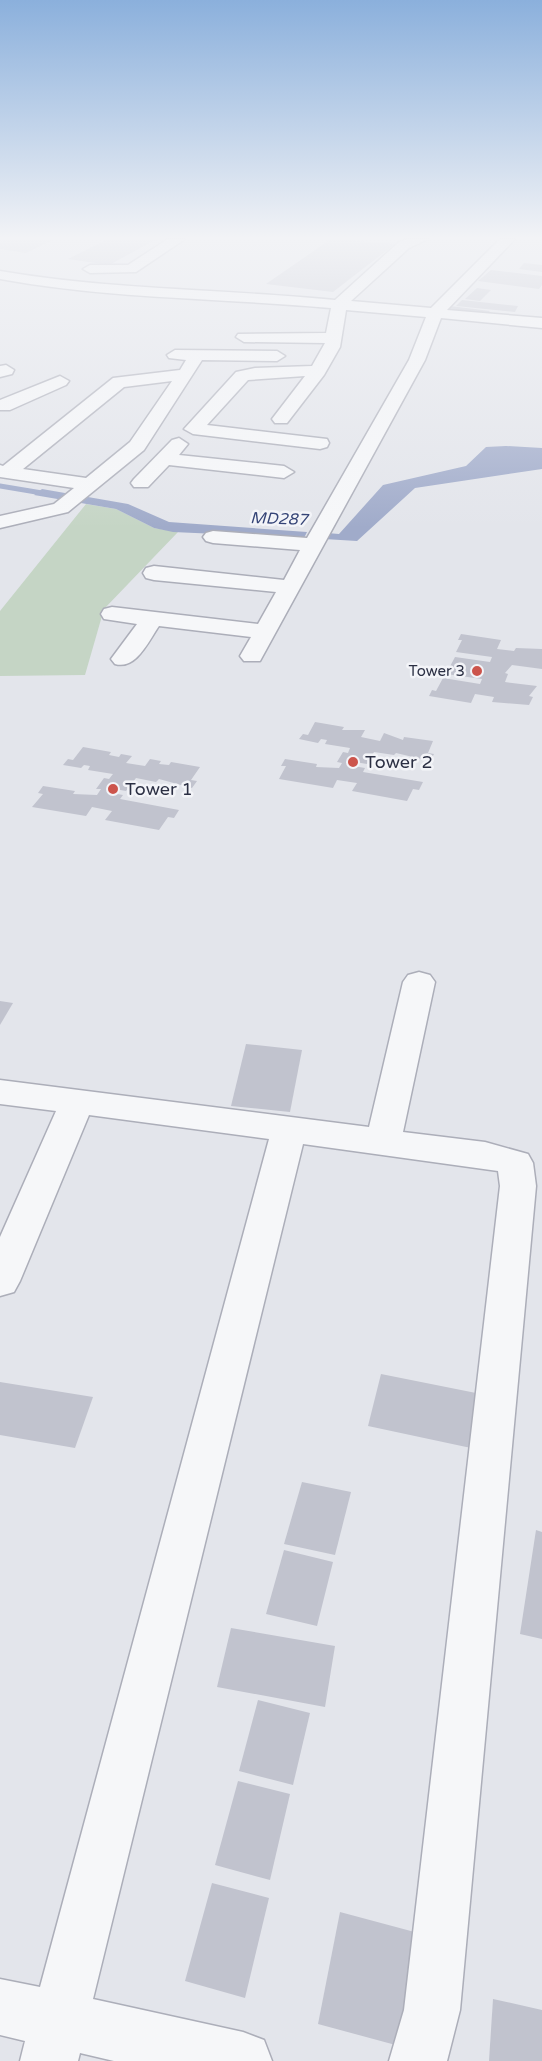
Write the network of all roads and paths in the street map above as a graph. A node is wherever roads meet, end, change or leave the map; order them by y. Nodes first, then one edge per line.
1 (257, 335) edge
2 (333, 335) edge
3 (427, 335) edge
4 (230, 337) dead end
5 (164, 355) dead end
6 (197, 356) junction
7 (322, 364) junction
8 (185, 374) junction
9 (60, 381) dead end
10 (0, 405) edge
11 (281, 419) dead end
12 (192, 429) junction
13 (320, 443) dead end
14 (164, 459) junction
15 (4, 472) edge
16 (284, 472) dead end
17 (141, 483) dead end
18 (86, 487) junction
19 (0, 522) edge
20 (213, 537) dead end
21 (314, 545) junction
22 (154, 573) dead end
23 (290, 587) junction
24 (112, 614) dead end
25 (153, 619) junction
26 (265, 632) junction
27 (252, 656) dead end
28 (123, 659) dead end
29 (419, 982) dead end
30 (0, 1092) edge
31 (77, 1102) junction
32 (289, 1130) junction
33 (383, 1142) junction
34 (528, 1164) edge
35 (0, 1281) edge
36 (0, 2007) edge
37 (54, 2040) edge
38 (243, 2061) edge
39 (418, 2061) edge

1 - 4 street
2 - 7 street
3 - 21 street
5 - 6 street
6 - 7 street
6 - 8 street
7 - 11 street
7 - 12 street
8 - 15 street
8 - 18 street
9 - 10 street
12 - 13 street
12 - 14 street
14 - 16 street
14 - 17 street
15 - 18 street
18 - 19 street
20 - 21 street
21 - 23 street
22 - 23 street
23 - 26 street
24 - 25 street
25 - 26 street
25 - 28 street
26 - 27 street
29 - 33 street
30 - 31 street
31 - 32 street
31 - 35 street
32 - 33 street
32 - 37 street
33 - 34 street
34 - 39 street
36 - 37 street
37 - 38 street

